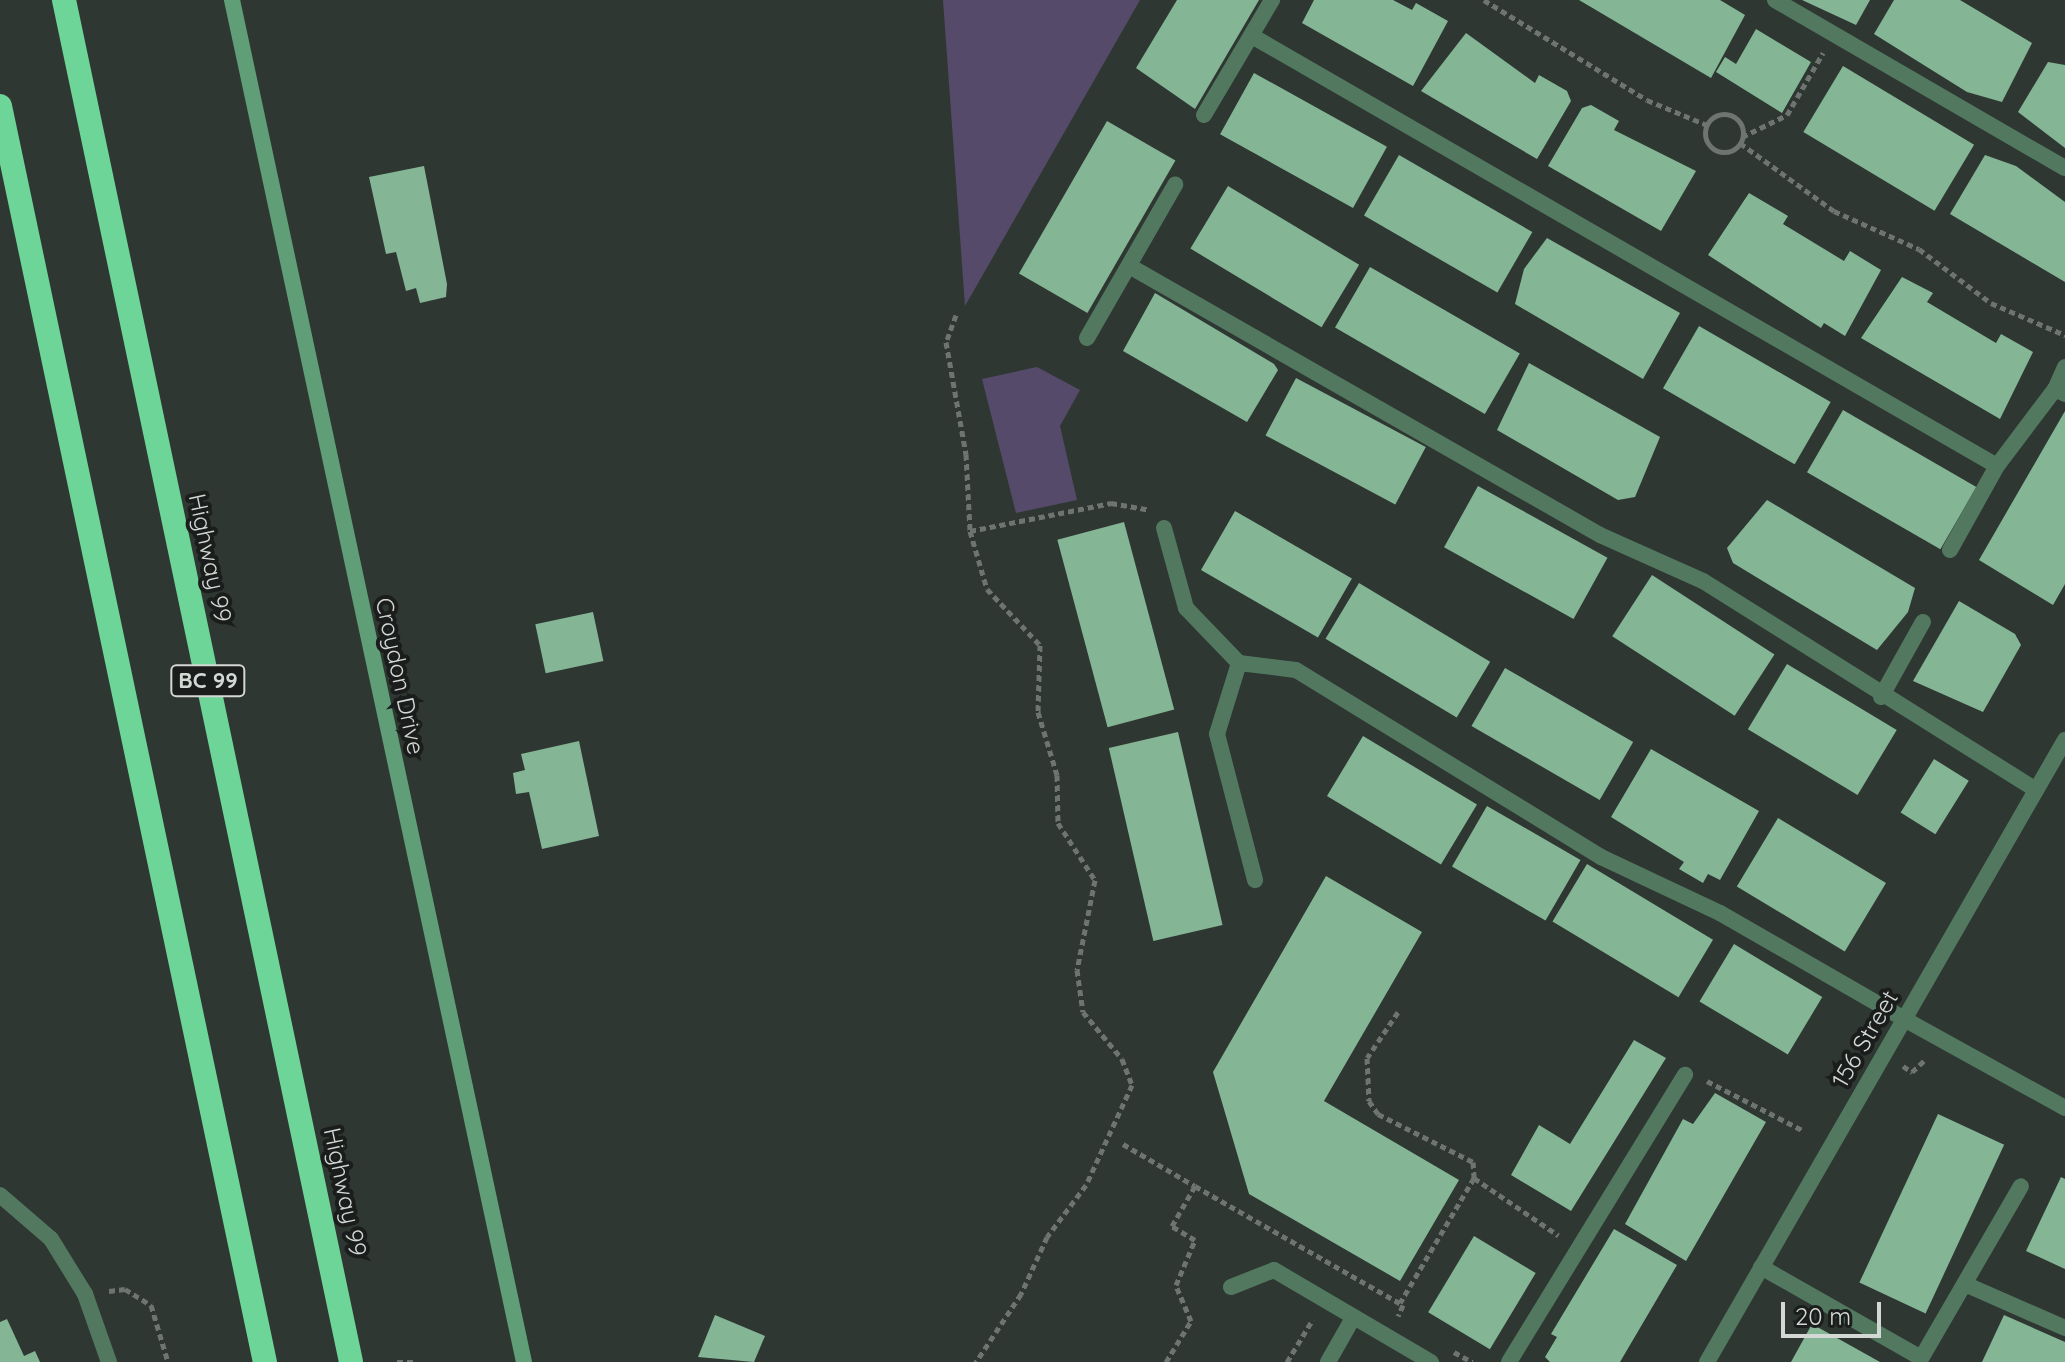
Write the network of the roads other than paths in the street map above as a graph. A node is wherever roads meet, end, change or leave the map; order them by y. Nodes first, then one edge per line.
1 (64, 0) edge
2 (232, 0) edge
3 (1272, 0) edge
4 (1775, 0) edge
5 (1252, 36) junction
6 (0, 106) edge
7 (1204, 115) dead end
8 (2065, 168) edge
9 (1175, 185) dead end
10 (1131, 267) junction
11 (1087, 338) dead end
12 (2065, 367) edge
13 (2060, 392) edge
14 (1997, 466) junction
15 (1164, 528) road end
16 (1950, 550) dead end
17 (1923, 622) dead end
18 (1239, 663) junction
19 (1881, 697) junction
20 (2065, 740) edge
21 (2036, 790) junction
22 (1255, 880) dead end
23 (1904, 1019) junction
24 (1685, 1075) road end
25 (2065, 1108) edge
26 (2021, 1186) dead end
27 (0, 1195) edge
28 (1761, 1267) junction
29 (1967, 1285) junction
30 (1231, 1287) dead end
31 (1353, 1318) junction
32 (2065, 1328) edge
33 (1920, 1360) edge
34 (109, 1362) edge
35 (265, 1362) edge
36 (351, 1362) edge
37 (524, 1362) edge
38 (1328, 1362) edge
39 (1431, 1362) edge
40 (1509, 1362) edge
41 (1707, 1362) edge

1 - 36 highway, Highway 99 / BC 99
2 - 37 street, Croydon Drive
3 - 5 street
4 - 8 street
5 - 7 street
5 - 14 street
6 - 35 highway
9 - 10 street
10 - 11 street
10 - 19 street
12 - 13 street
13 - 14 street
14 - 16 street
15 - 18 street
17 - 19 street
18 - 22 street
18 - 23 street
19 - 21 street
20 - 21 street, 156 Street
21 - 23 street, 156 Street
23 - 25 street
23 - 28 street, 156 Street
24 - 40 street
26 - 29 street
27 - 34 street
28 - 33 street
28 - 41 street, 156 Street
29 - 32 street
29 - 33 street
30 - 31 street
31 - 38 street
31 - 39 street

